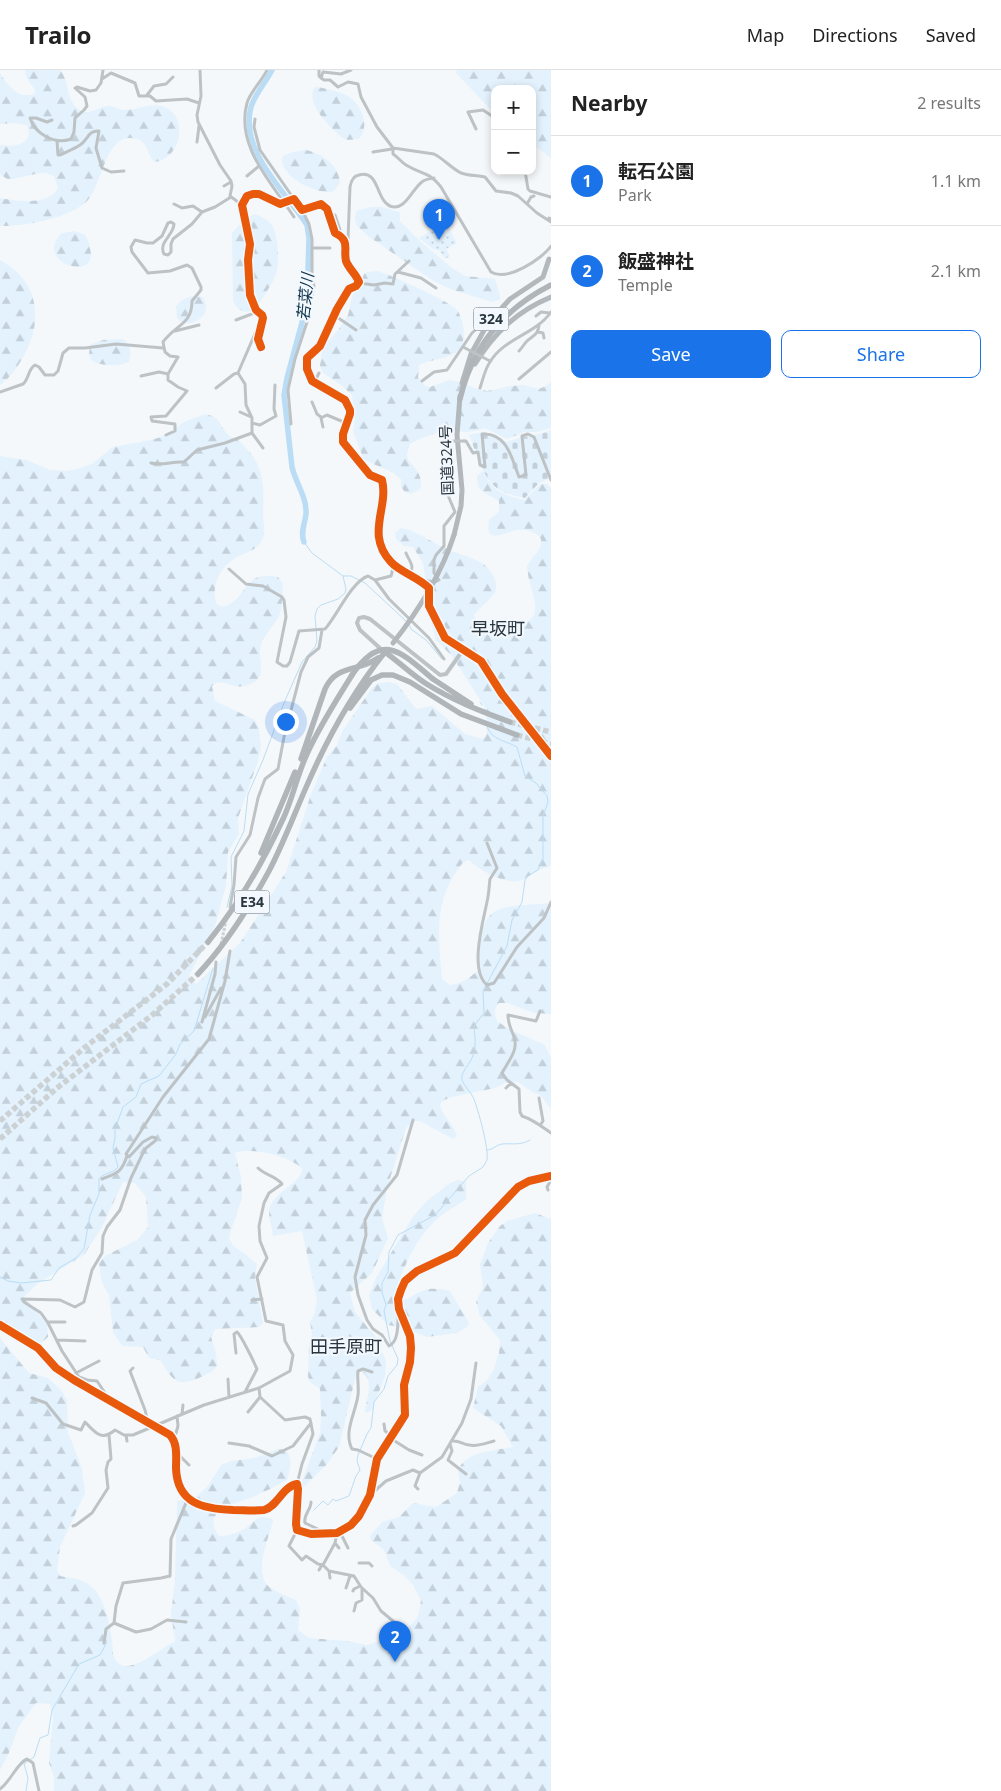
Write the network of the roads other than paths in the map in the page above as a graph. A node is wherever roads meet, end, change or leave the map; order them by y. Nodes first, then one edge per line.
1 (103, 70) edge
2 (200, 70) edge
3 (267, 70) edge
4 (319, 70) edge
5 (352, 70) edge
6 (173, 77) dead end
7 (321, 78) junction
8 (102, 79) junction
9 (146, 95) junction
10 (200, 103) junction
11 (491, 115) edge
12 (255, 119) dead end
13 (52, 120) dead end
14 (199, 125) junction
15 (476, 128) dead end
16 (57, 141) junction
17 (197, 142) dead end
18 (392, 148) junction
19 (373, 152) dead end
20 (259, 166) junction
21 (124, 171) dead end
22 (526, 175) edge
23 (247, 176) dead end
24 (434, 178) junction
25 (231, 182) junction
26 (224, 186) dead end
27 (534, 196) dead end
28 (551, 196) edge
29 (231, 197) junction
30 (293, 199) junction
31 (286, 203) junction
32 (174, 204) dead end
33 (527, 204) junction
34 (242, 205) junction
35 (302, 210) junction
36 (202, 212) junction
37 (335, 215) dead end
38 (294, 217) dead end
39 (550, 220) edge
40 (340, 235) junction
41 (345, 243) junction
42 (551, 246) edge
43 (312, 248) junction
44 (330, 248) dead end
45 (550, 257) edge
46 (409, 261) dead end
47 (551, 269) edge
48 (398, 272) junction
49 (359, 283) junction
50 (551, 284) edge
51 (436, 288) dead end
52 (551, 296) edge
53 (258, 313) junction
54 (551, 313) edge
55 (334, 315) junction
56 (488, 315) dead end
57 (536, 316) dead end
58 (236, 320) dead end
59 (199, 325) dead end
60 (539, 325) junction
61 (356, 330) dead end
62 (173, 331) junction
63 (538, 332) junction
64 (544, 338) dead end
65 (261, 347) dead end
66 (463, 347) junction
67 (163, 348) junction
68 (519, 351) dead end
69 (551, 352) edge
70 (490, 362) junction
71 (238, 372) junction
72 (319, 372) dead end
73 (168, 374) junction
74 (141, 376) dead end
75 (519, 378) dead end
76 (422, 380) dead end
77 (316, 384) junction
78 (275, 385) dead end
79 (216, 388) dead end
80 (480, 388) dead end
81 (0, 392) edge
82 (460, 399) junction
83 (312, 402) dead end
84 (240, 412) dead end
85 (321, 417) junction
86 (252, 418) junction
87 (252, 423) junction
88 (346, 423) junction
89 (291, 424) dead end
90 (322, 427) dead end
91 (252, 433) junction
92 (166, 435) dead end
93 (263, 448) dead end
94 (151, 463) dead end
95 (551, 480) edge
96 (406, 553) dead end
97 (394, 565) junction
98 (229, 569) dead end
99 (410, 574) junction
100 (375, 580) junction
101 (420, 580) junction
102 (322, 630) junction
103 (392, 644) junction
104 (463, 650) junction
105 (385, 652) junction
106 (392, 658) junction
107 (444, 659) dead end
108 (450, 700) junction
109 (510, 722) tunnel mouth
110 (517, 736) tunnel mouth
111 (329, 741) junction
112 (551, 756) edge
113 (487, 843) dead end
114 (260, 863) junction
115 (551, 902) edge
116 (230, 907) dead end
117 (208, 942) tunnel mouth
118 (230, 952) dead end
119 (216, 962) dead end
120 (198, 974) tunnel mouth
121 (224, 981) junction
122 (540, 1011) dead end
123 (511, 1083) junction
124 (506, 1088) dead end
125 (539, 1098) dead end
126 (413, 1120) dead end
127 (548, 1123) dead end
128 (541, 1124) junction
129 (551, 1133) edge
130 (127, 1156) junction
131 (258, 1168) dead end
132 (551, 1176) edge
133 (102, 1179) dead end
134 (551, 1180) edge
135 (548, 1190) dead end
136 (262, 1299) junction
137 (252, 1300) dead end
138 (399, 1309) junction
139 (48, 1322) junction
140 (65, 1322) dead end
141 (0, 1325) edge
142 (57, 1340) junction
143 (85, 1341) dead end
144 (236, 1353) dead end
145 (99, 1361) dead end
146 (476, 1363) dead end
147 (133, 1368) dead end
148 (372, 1372) dead end
149 (76, 1373) junction
150 (228, 1378) dead end
151 (259, 1388) junction
152 (245, 1392) junction
153 (229, 1397) junction
154 (260, 1397) junction
155 (32, 1398) dead end
156 (109, 1399) junction
157 (183, 1405) dead end
158 (248, 1412) dead end
159 (182, 1414) junction
160 (177, 1416) junction
161 (148, 1422) junction
162 (311, 1423) junction
163 (384, 1424) dead end
164 (156, 1427) junction
165 (109, 1435) junction
166 (126, 1436) junction
167 (391, 1437) junction
168 (174, 1440) junction
169 (127, 1441) dead end
170 (494, 1441) dead end
171 (230, 1443) dead end
172 (451, 1443) junction
173 (176, 1452) junction
174 (422, 1454) dead end
175 (377, 1459) junction
176 (188, 1462) dead end
177 (420, 1473) junction
178 (466, 1474) dead end
179 (297, 1484) junction
180 (418, 1489) dead end
181 (370, 1495) junction
182 (188, 1498) junction
183 (310, 1502) dead end
184 (73, 1526) dead end
185 (297, 1530) junction
186 (338, 1533) junction
187 (328, 1534) junction
188 (335, 1542) junction
189 (339, 1548) dead end
190 (348, 1548) dead end
191 (359, 1563) dead end
192 (322, 1565) junction
193 (372, 1566) dead end
194 (319, 1570) dead end
195 (330, 1572) junction
196 (350, 1576) junction
197 (330, 1578) dead end
198 (361, 1587) junction
199 (346, 1588) dead end
200 (353, 1592) dead end
201 (354, 1611) dead end
202 (186, 1622) dead end
203 (114, 1623) junction
204 (402, 1638) dead end
205 (104, 1642) dead end
206 (0, 1789) edge
207 (39, 1791) edge

1 - 8 street
2 - 10 street
3 - 20 street
4 - 7 street
5 - 7 street
6 - 9 street
7 - 18 street
8 - 9 street
8 - 16 street
9 - 10 street
10 - 14 street
11 - 15 street
12 - 30 street
13 - 16 street
14 - 17 street
14 - 25 street
16 - 21 street
18 - 19 street
18 - 24 street
18 - 33 street
20 - 23 street
20 - 31 street
22 - 28 street
24 - 41 street
24 - 42 street
25 - 26 street
25 - 29 street
27 - 33 street
29 - 34 street
29 - 36 street
30 - 31 street
30 - 35 street
31 - 34 street
31 - 38 street
32 - 36 street
33 - 39 street
34 - 53 street
35 - 40 street
35 - 43 street
36 - 62 street
37 - 40 street
40 - 41 street
41 - 49 street
43 - 44 street
43 - 89 street
45 - 47 highway, 324
45 - 82 highway, 324
46 - 48 street
48 - 49 street
48 - 51 street
49 - 55 street
50 - 82 highway, 国道324号 / 324
52 - 82 highway, 324
53 - 58 street
53 - 65 street
53 - 71 street
54 - 57 street
54 - 60 street
55 - 61 street
55 - 77 street
56 - 66 street
59 - 62 street
60 - 63 street
60 - 70 street
62 - 67 street
63 - 64 street
63 - 68 street
66 - 70 street, bridge
66 - 76 street
67 - 73 street
67 - 81 street
69 - 75 street
70 - 80 street
71 - 79 street
71 - 86 street
72 - 77 street
73 - 74 street
73 - 92 street
77 - 88 street
78 - 87 street
82 - 103 highway, 国道324号 / 324, bridge
83 - 85 street
84 - 86 street
85 - 88 street
85 - 90 street
86 - 87 street
87 - 91 street
88 - 97 street
91 - 93 street
91 - 94 street
95 - 101 street, bridge
96 - 99 street
97 - 99 street
97 - 100 street
98 - 102 street
99 - 101 street
100 - 102 street
100 - 107 street
101 - 104 street
102 - 116 street
103 - 105 highway, 国道324号 / 324
103 - 106 highway
104 - 105 street
104 - 112 street
105 - 106 highway
105 - 108 highway
105 - 111 highway
105 - 114 highway
106 - 108 highway
108 - 109 highway
108 - 110 highway
108 - 111 highway
108 - 114 highway, E34, bridge
111 - 120 highway, E34
113 - 115 street
114 - 117 highway, E34
118 - 121 street
119 - 121 street
121 - 130 street
122 - 123 street
123 - 124 street
123 - 128 street
125 - 128 street
126 - 138 street
127 - 128 street
128 - 129 street
130 - 133 street
130 - 139 street
131 - 136 street
132 - 138 street
134 - 135 street
136 - 137 street
136 - 151 street
138 - 167 street
139 - 140 street
139 - 142 street
141 - 156 street
142 - 143 street
142 - 149 street
144 - 152 street
145 - 149 street
146 - 172 street
147 - 161 street
148 - 175 street
149 - 156 street
150 - 153 street
151 - 152 street
151 - 154 street
152 - 153 street
153 - 159 street
154 - 158 street
154 - 162 street
155 - 165 street
156 - 161 street
157 - 159 street
159 - 160 street
160 - 164 street
160 - 168 street
161 - 164 street
162 - 171 street
162 - 179 street
163 - 167 street
164 - 166 street
164 - 168 street
165 - 166 street
165 - 184 street
166 - 169 street
167 - 174 street
167 - 175 street
168 - 173 street
170 - 172 street
172 - 177 street
172 - 178 street
173 - 176 street
173 - 182 street
175 - 181 street
177 - 180 street
177 - 181 street
179 - 182 street
179 - 185 street
181 - 186 street
182 - 203 street
183 - 187 street
185 - 187 street
185 - 192 street
186 - 187 street
186 - 188 street
186 - 190 street
188 - 189 street
188 - 192 street
191 - 193 street
192 - 194 street
192 - 195 street
195 - 196 street
195 - 197 street
196 - 198 street
196 - 199 street
198 - 200 street
198 - 201 street
198 - 204 street
202 - 203 street
203 - 205 street
206 - 207 street

